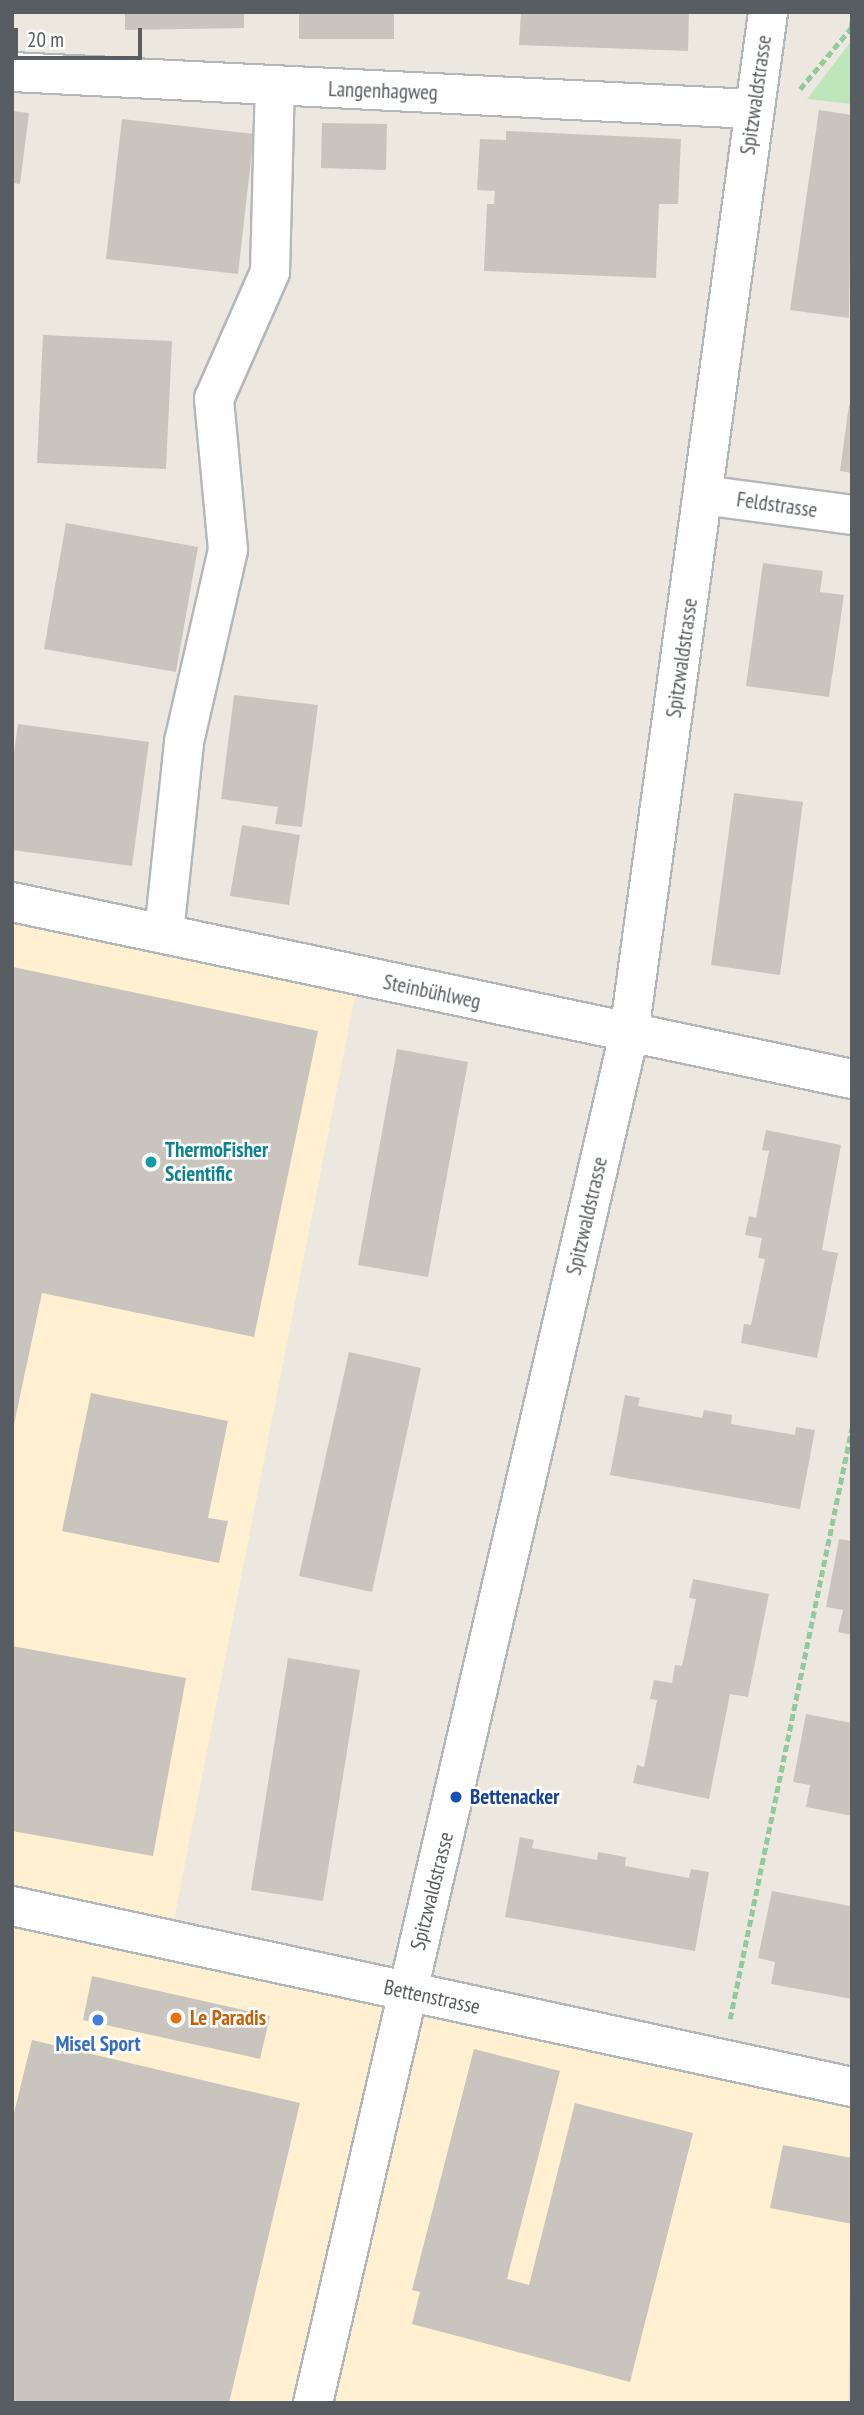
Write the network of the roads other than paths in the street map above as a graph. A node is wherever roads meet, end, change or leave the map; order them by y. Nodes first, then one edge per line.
1 (768, 12) edge
2 (12, 72) edge
3 (275, 86) junction
4 (753, 109) junction
5 (703, 495) junction
6 (852, 515) edge
7 (12, 902) edge
8 (164, 933) junction
9 (629, 1034) junction
10 (852, 1079) edge
11 (12, 1906) edge
12 (407, 1992) junction
13 (852, 2087) edge
14 (313, 2403) edge

1 - 4 street, Spitzwaldstrasse
2 - 3 street, Langenhagweg
3 - 4 street, Langenhagweg
3 - 8 street
4 - 5 street, Spitzwaldstrasse
5 - 6 street, Feldstrasse
5 - 9 street, Spitzwaldstrasse
7 - 8 street, Steinbühlweg
8 - 9 street, Steinbühlweg
9 - 10 street, Steinbühlweg
9 - 12 street, Spitzwaldstrasse
11 - 12 street, Bettenstrasse
12 - 13 street, Bettenstrasse
12 - 14 street, Spitzwaldstrasse

